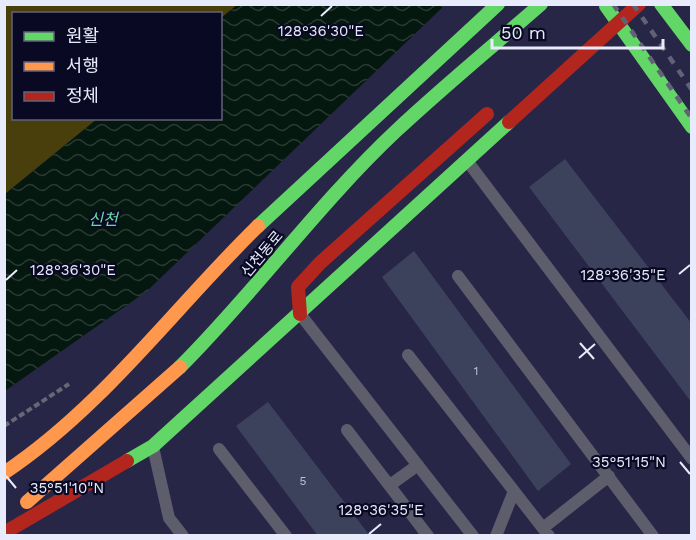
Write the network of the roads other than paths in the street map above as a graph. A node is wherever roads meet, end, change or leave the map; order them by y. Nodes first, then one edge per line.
1 (498, 4) edge
2 (542, 4) edge
3 (639, 4) edge
4 (661, 4) edge
5 (603, 8) edge
6 (618, 22) junction
7 (692, 45) edge
8 (497, 105) dead end
9 (692, 127) edge
10 (397, 130) junction
11 (388, 157) dead end
12 (468, 162) junction
13 (458, 276) dead end
14 (300, 314) junction
15 (408, 355) dead end
16 (347, 430) dead end
17 (153, 446) junction
18 (219, 449) dead end
19 (692, 459) edge
20 (418, 465) junction
21 (4, 473) edge
22 (609, 476) junction
23 (390, 485) junction
24 (514, 491) junction
25 (4, 520) edge
26 (546, 532) edge
27 (4, 533) edge
28 (183, 536) edge
29 (286, 536) edge
30 (428, 536) edge
31 (473, 536) edge
32 (496, 536) edge
33 (653, 536) edge

1 - 21 main road, 신천동로
2 - 10 main road, 신천동로
3 - 6 main road
4 - 7 main road
5 - 6 main road
6 - 9 main road
6 - 12 main road
8 - 14 main road
10 - 11 main road
10 - 25 main road, 신천동로
12 - 14 main road
12 - 19 lane
13 - 22 lane
14 - 17 main road
14 - 20 lane
15 - 24 lane
16 - 23 lane
17 - 27 main road
17 - 28 lane
18 - 29 lane
20 - 23 lane
20 - 31 lane
22 - 26 lane
22 - 33 lane
23 - 30 lane
24 - 26 lane
24 - 32 lane

